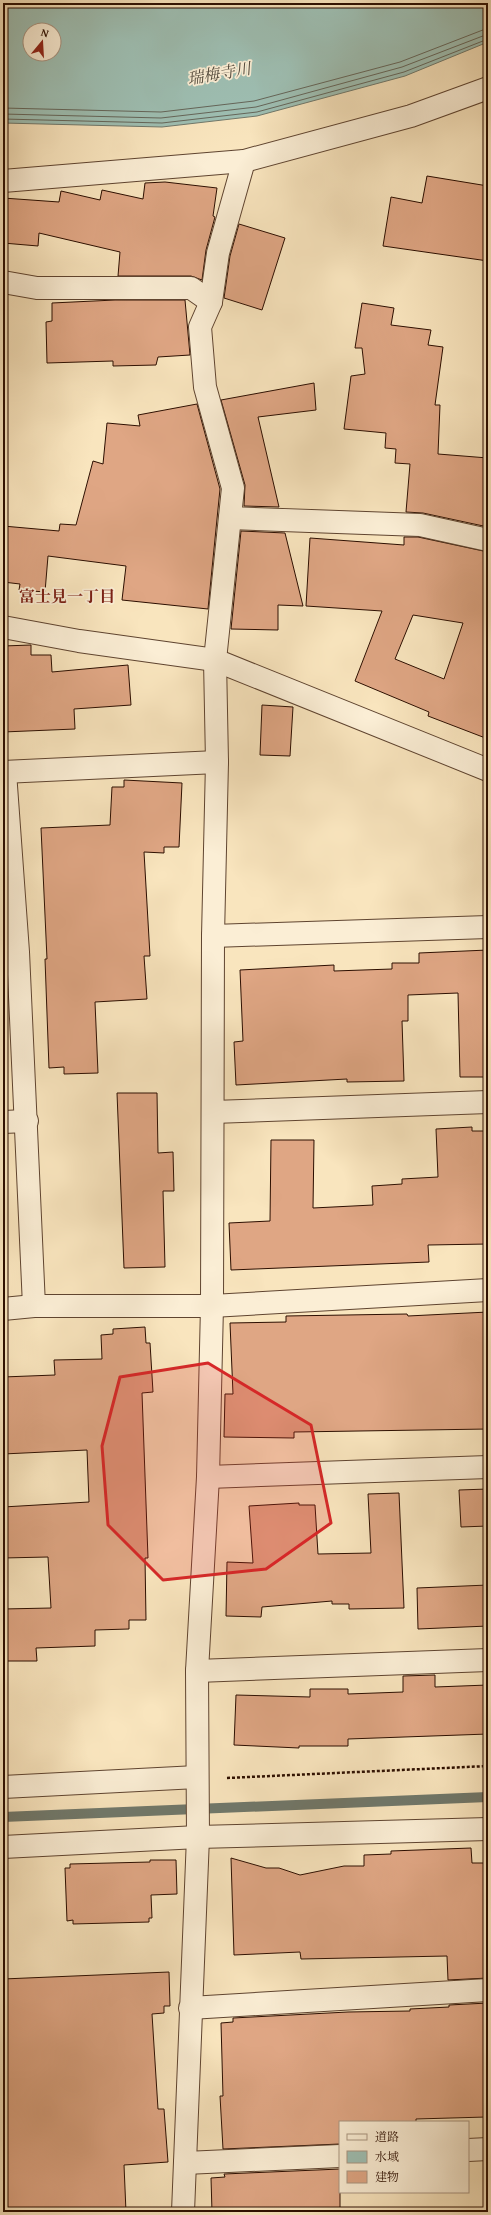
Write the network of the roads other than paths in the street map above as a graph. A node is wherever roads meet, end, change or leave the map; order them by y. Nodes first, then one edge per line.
1 (488, 88) edge
2 (244, 161) junction
3 (3, 181) edge
4 (3, 282) edge
5 (211, 302) junction
6 (230, 518) junction
7 (488, 540) edge
8 (3, 627) edge
9 (215, 660) junction
10 (217, 762) junction
11 (488, 770) edge
12 (4, 772) edge
13 (488, 926) edge
14 (213, 936) junction
15 (11, 952) edge
16 (488, 1102) edge
17 (213, 1112) junction
18 (27, 1121) junction
19 (3, 1122) edge
20 (488, 1290) edge
21 (34, 1306) junction
22 (212, 1306) junction
23 (3, 1309) edge
24 (488, 1467) edge
25 (208, 1477) junction
26 (488, 1660) edge
27 (197, 1671) junction
28 (197, 1777) junction
29 (3, 1787) edge
30 (488, 1829) edge
31 (198, 1838) junction
32 (3, 1847) edge
33 (488, 1990) edge
34 (190, 2008) junction
35 (488, 2149) edge
36 (469, 2150) edge
37 (339, 2156) edge
38 (185, 2163) junction
39 (183, 2212) edge

1 - 2 street
2 - 3 street
2 - 5 street
4 - 5 street
5 - 6 street
6 - 7 street
6 - 9 street
8 - 9 street
9 - 10 street
9 - 11 street
10 - 12 street
10 - 14 street
12 - 15 street
13 - 14 street
14 - 17 street
15 - 18 street
16 - 17 street
17 - 22 street
18 - 19 street
18 - 21 street
20 - 22 street
21 - 22 street
21 - 23 street
22 - 25 street
24 - 25 street
25 - 27 street
26 - 27 street
27 - 28 street
28 - 29 street
28 - 31 street
30 - 31 street
31 - 32 street
31 - 34 street
33 - 34 street
34 - 38 street
35 - 36 street
37 - 38 street
38 - 39 street

